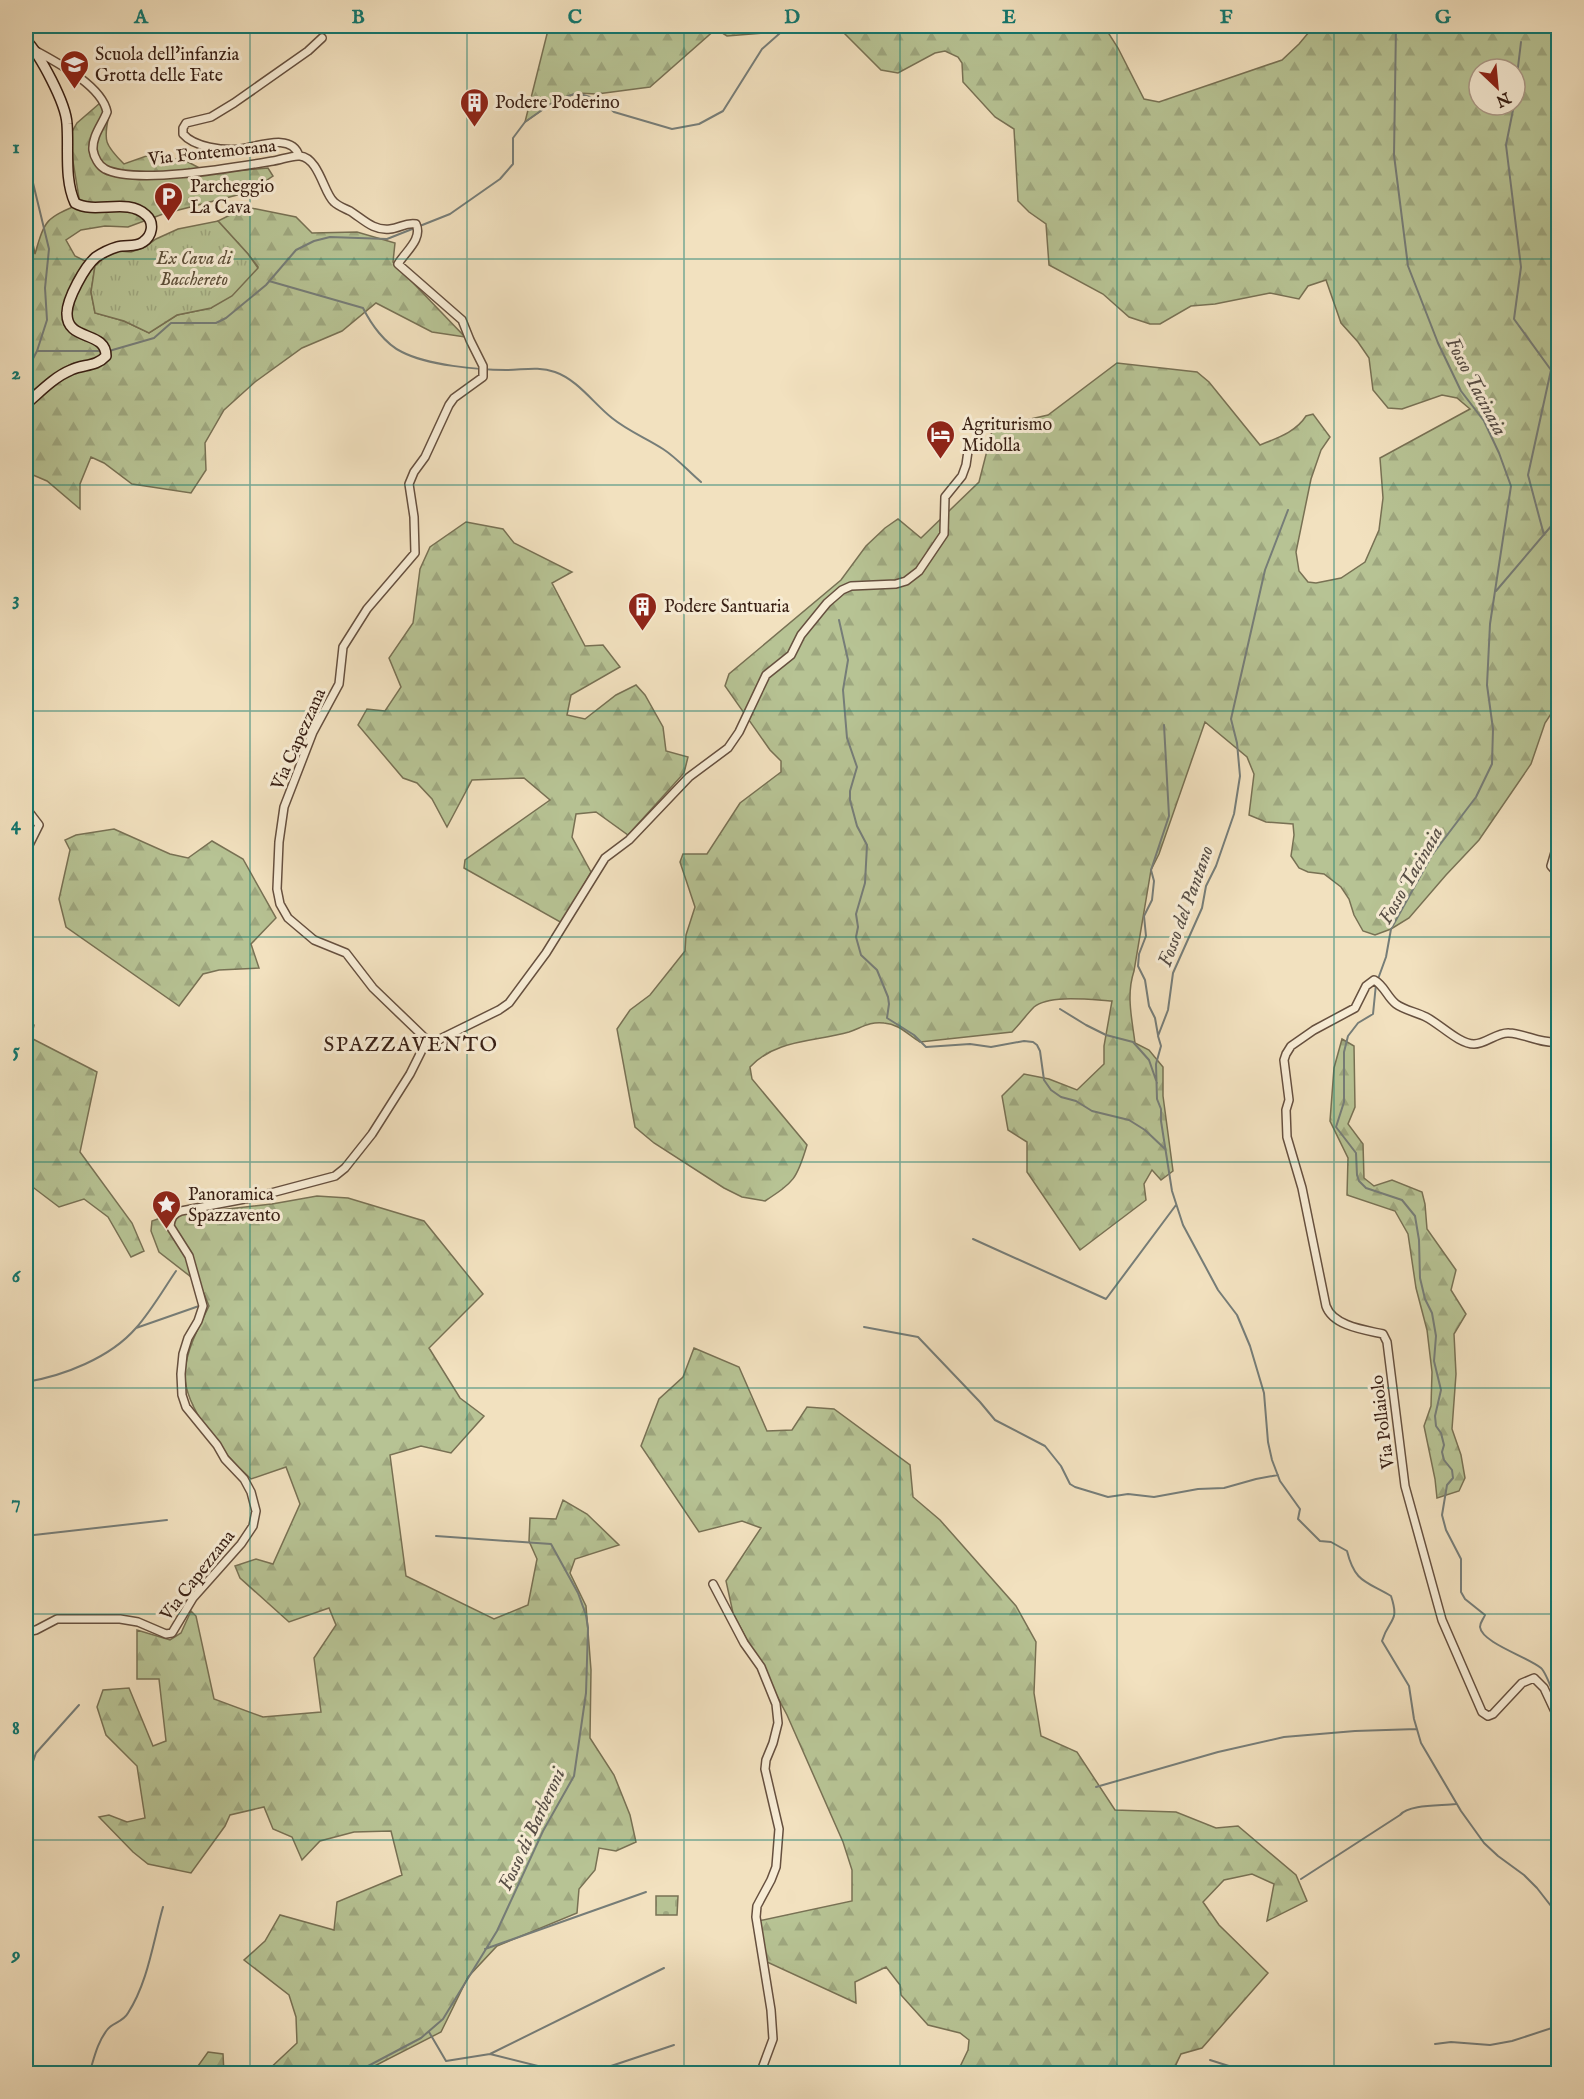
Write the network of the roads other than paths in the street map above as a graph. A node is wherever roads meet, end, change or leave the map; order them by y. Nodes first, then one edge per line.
1 (322, 38) dead end
2 (26, 40) edge
3 (36, 51) junction
4 (299, 156) junction
5 (406, 254) joint
6 (26, 404) edge
7 (968, 451) dead end
8 (26, 808) edge
9 (1558, 847) edge
10 (26, 851) edge
11 (1558, 874) edge
12 (430, 1041) junction
13 (1558, 1042) edge
14 (713, 1584) dead end
15 (26, 1632) edge
16 (1558, 1718) edge
17 (765, 2061) junction
18 (760, 2073) edge
19 (767, 2073) edge

1 - 4 street
2 - 3 street
3 - 4 street, Via Fontemorana
3 - 6 street
4 - 5 street, Via Fontemorana
5 - 12 street, Via Capezzana
7 - 12 street
8 - 10 street
9 - 11 street
12 - 15 street, Via Capezzana
13 - 16 street, Via Pollaiolo
14 - 17 street
17 - 18 street
17 - 19 street

